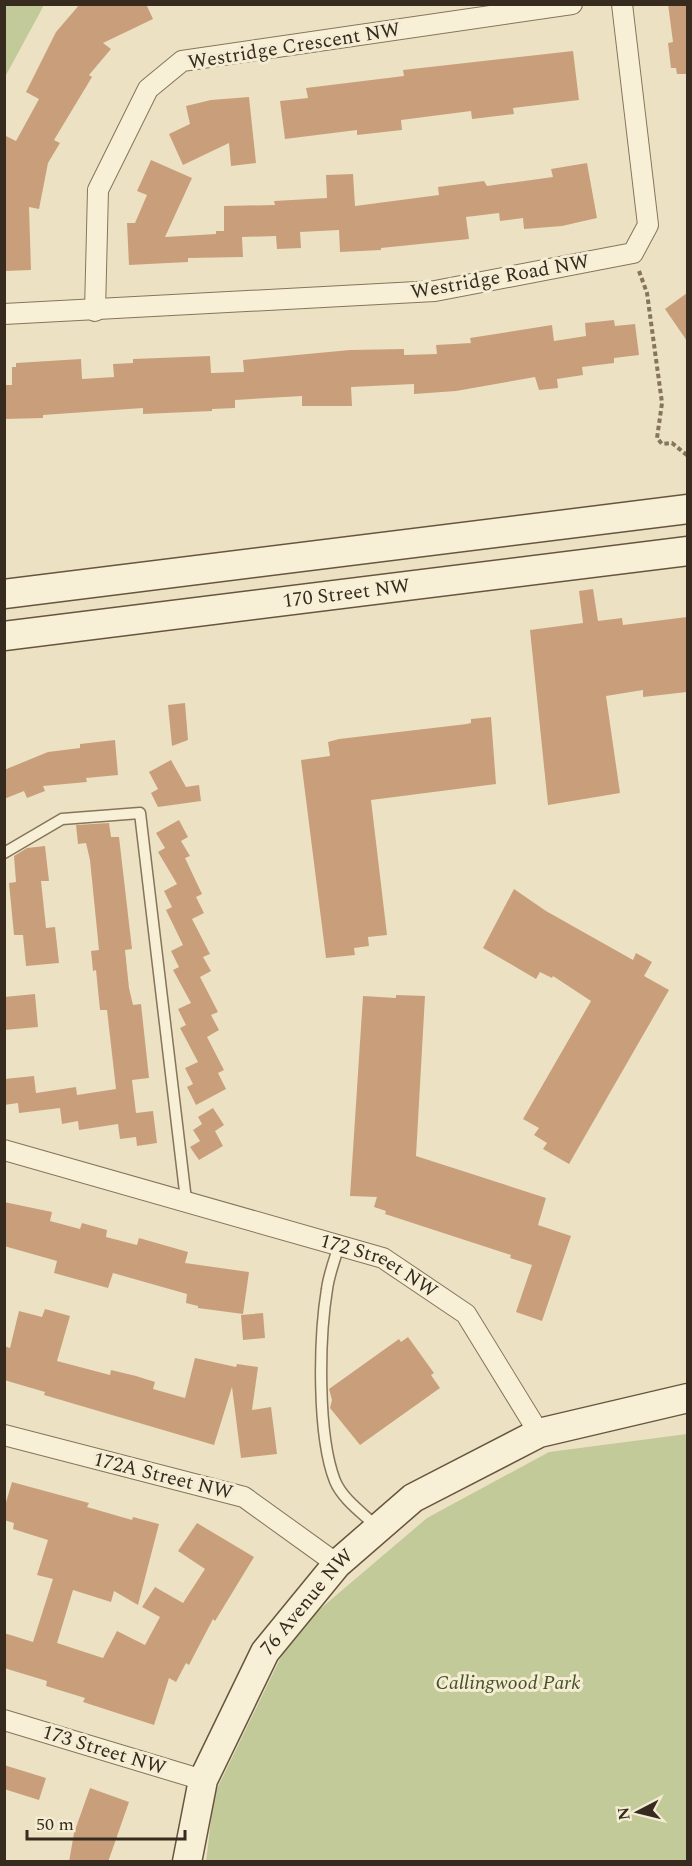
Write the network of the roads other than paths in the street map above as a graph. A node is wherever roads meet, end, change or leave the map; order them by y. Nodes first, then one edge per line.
1 (572, 4) edge
2 (622, 4) edge
3 (95, 311) junction
4 (4, 314) edge
5 (687, 509) edge
6 (687, 551) edge
7 (4, 594) edge
8 (4, 636) edge
9 (4, 853) edge
10 (4, 1150) edge
11 (186, 1200) junction
12 (339, 1245) junction
13 (687, 1398) edge
14 (539, 1433) junction
15 (4, 1435) edge
16 (378, 1528) junction
17 (337, 1564) junction
18 (4, 1720) edge
19 (203, 1780) junction
20 (187, 1862) edge

1 - 3 street, Westridge Crescent NW
2 - 3 street, Westridge Road NW
3 - 4 street, Westridge Road NW
5 - 7 main road, 170 Street NW
6 - 8 main road, 170 Street NW
9 - 11 lane
10 - 11 street, 172 Street NW
11 - 12 street, 172 Street NW
12 - 14 street, 172 Street NW
12 - 16 lane
13 - 14 main road
14 - 16 main road, 76 Avenue NW
15 - 17 street, 172A Street NW
16 - 17 main road, 76 Avenue NW
17 - 19 main road, 76 Avenue NW
18 - 19 street, 173 Street NW
19 - 20 main road, 76 Avenue NW

